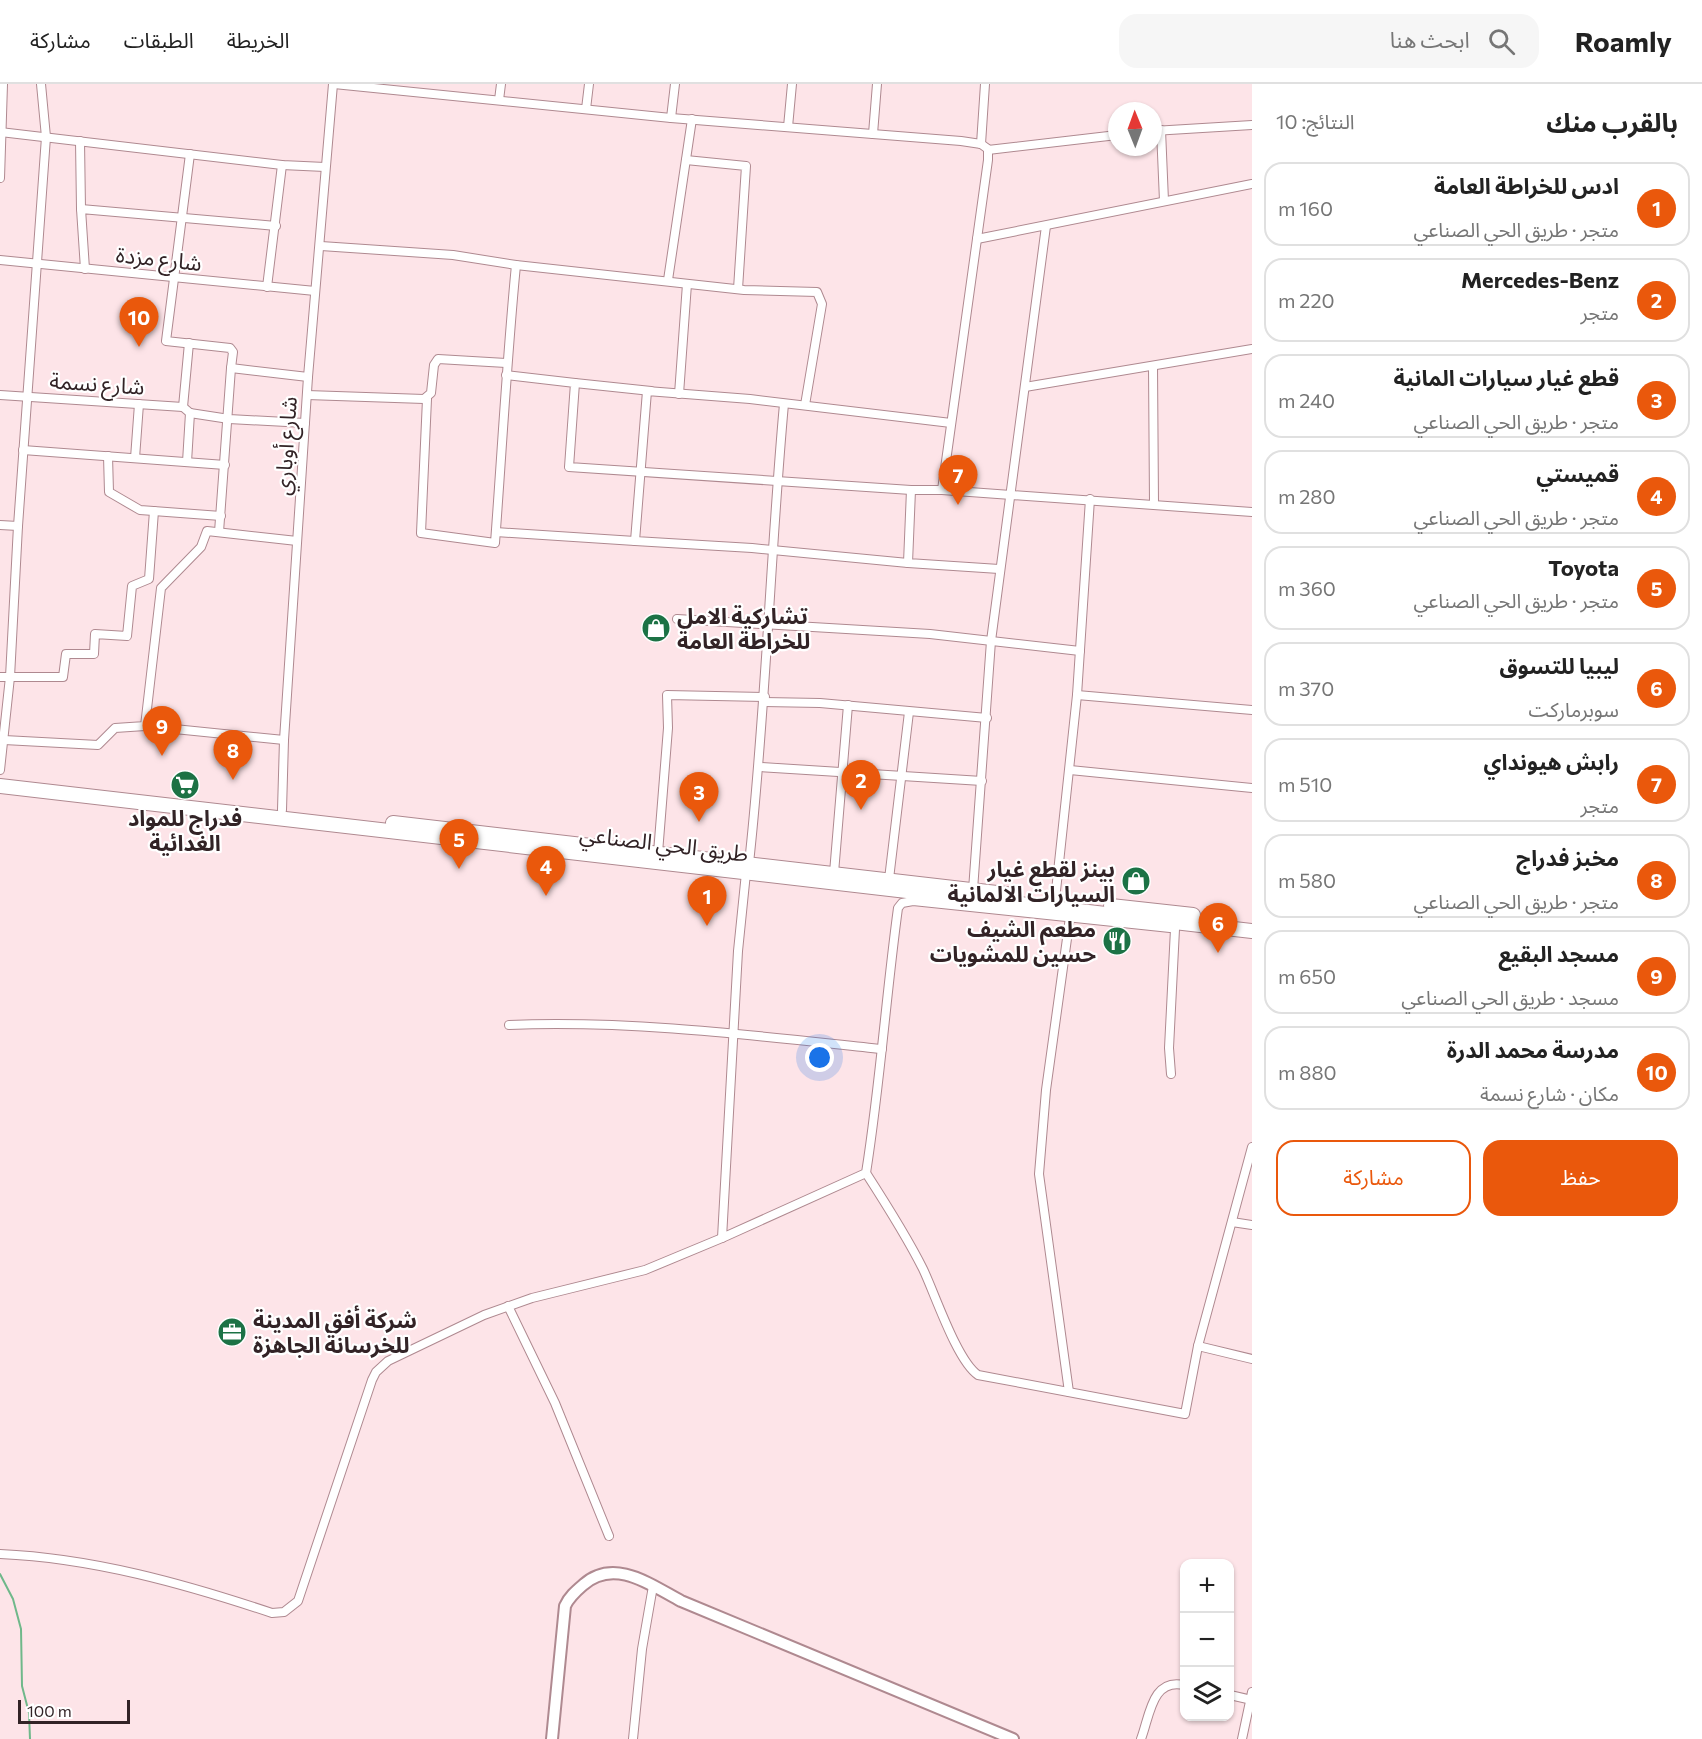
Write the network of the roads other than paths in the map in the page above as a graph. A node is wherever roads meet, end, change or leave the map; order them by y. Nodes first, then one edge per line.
1 (3, 84) edge
2 (41, 84) edge
3 (333, 84) edge
4 (501, 84) edge
5 (589, 84) edge
6 (675, 84) edge
7 (792, 84) edge
8 (877, 84) edge
9 (985, 84) edge
10 (499, 100) junction
11 (586, 109) junction
12 (671, 118) junction
13 (692, 119) junction
14 (1252, 125) edge
15 (788, 127) junction
16 (1162, 131) edge
17 (2, 132) edge
18 (873, 134) junction
19 (1108, 136) edge
20 (46, 137) junction
21 (80, 141) junction
22 (981, 144) junction
23 (988, 150) junction
24 (190, 154) junction
25 (1160, 156) edge
26 (686, 160) junction
27 (282, 165) junction
28 (324, 166) junction
29 (0, 178) edge
30 (1252, 184) edge
31 (1164, 201) junction
32 (81, 209) junction
33 (181, 217) junction
34 (276, 226) junction
35 (1046, 226) junction
36 (977, 239) junction
37 (321, 246) junction
38 (0, 260) edge
39 (36, 264) junction
40 (516, 265) junction
41 (85, 269) junction
42 (172, 278) junction
43 (668, 280) junction
44 (687, 284) junction
45 (267, 288) junction
46 (738, 289) junction
47 (315, 291) junction
48 (189, 343) junction
49 (1252, 349) edge
50 (507, 363) junction
51 (1153, 366) junction
52 (231, 368) junction
53 (506, 375) junction
54 (308, 377) junction
55 (575, 383) junction
56 (1024, 387) junction
57 (651, 391) junction
58 (679, 393) junction
59 (0, 395) edge
60 (307, 395) junction
61 (28, 397) junction
62 (427, 399) junction
63 (139, 404) junction
64 (784, 404) junction
65 (806, 405) junction
66 (183, 407) junction
67 (190, 413) junction
68 (229, 419) junction
69 (305, 423) junction
70 (951, 423) junction
71 (23, 450) junction
72 (108, 456) junction
73 (135, 458) junction
74 (187, 462) junction
75 (225, 465) junction
76 (638, 470) junction
77 (777, 479) junction
78 (911, 490) junction
79 (942, 490) junction
80 (1011, 494) junction
81 (1090, 499) junction
82 (1154, 504) junction
83 (154, 511) junction
84 (1252, 512) edge
85 (221, 516) junction
86 (0, 525) edge
87 (18, 526) junction
88 (219, 532) junction
89 (496, 532) junction
90 (297, 541) junction
91 (635, 541) junction
92 (774, 550) junction
93 (908, 563) junction
94 (999, 569) junction
95 (149, 579) junction
96 (161, 588) junction
97 (677, 619) dead end
98 (767, 625) junction
99 (991, 641) junction
100 (1080, 651) junction
101 (0, 676) edge
102 (10, 677) junction
103 (1077, 695) junction
104 (764, 700) junction
105 (848, 705) junction
106 (1252, 710) edge
107 (909, 712) junction
108 (987, 718) junction
109 (145, 726) junction
110 (4, 740) junction
111 (284, 740) junction
112 (760, 767) junction
113 (0, 770) edge
114 (1070, 770) junction
115 (842, 772) junction
116 (902, 775) junction
117 (0, 778) edge
118 (982, 781) junction
119 (0, 786) edge
120 (1252, 788) edge
121 (282, 810) junction
122 (658, 853) junction
123 (748, 868) junction
124 (834, 873) junction
125 (890, 879) junction
126 (973, 890) junction
127 (900, 892) junction
128 (1055, 900) junction
129 (898, 908) junction
130 (1070, 917) junction
131 (1252, 922) edge
132 (1175, 929) junction
133 (1252, 931) edge
134 (1252, 937) edge
135 (509, 1025) dead end
136 (734, 1033) junction
137 (882, 1049) junction
138 (1171, 1074) dead end
139 (1252, 1147) edge
140 (866, 1173) junction
141 (1232, 1222) junction
142 (1252, 1225) edge
143 (723, 1238) junction
144 (508, 1306) junction
145 (1198, 1346) junction
146 (1252, 1359) edge
147 (1069, 1392) junction
148 (609, 1536) dead end
149 (2, 1554) edge
150 (653, 1586) junction
151 (1180, 1684) edge
152 (1234, 1695) edge
153 (1251, 1697) edge
154 (552, 1739) edge
155 (633, 1739) edge
156 (1013, 1739) edge
157 (1142, 1739) edge
158 (1242, 1739) edge

1 - 17 street
2 - 20 street
3 - 10 street
3 - 28 street, شارع أوباري
4 - 10 street
5 - 11 street
6 - 12 street
7 - 15 street
8 - 18 street
9 - 22 street
10 - 11 street
11 - 12 street
12 - 13 street
13 - 15 street
13 - 26 street
14 - 16 street
15 - 18 street
17 - 20 street
17 - 29 street
18 - 22 street
19 - 23 street
20 - 21 street
20 - 39 street
21 - 24 street
21 - 32 street
22 - 23 street
23 - 36 street
24 - 27 street
24 - 33 street
25 - 31 street
26 - 43 street
26 - 46 street
27 - 28 street
27 - 34 street
28 - 37 street, شارع أوباري
30 - 31 street
31 - 35 street
32 - 33 street
32 - 41 street
33 - 34 street
33 - 42 street
34 - 45 street
35 - 36 street
35 - 56 street
36 - 70 street
37 - 40 street
37 - 47 street, شارع أوباري
38 - 39 street, شارع مزدة
39 - 41 street, شارع مزدة
39 - 61 street
40 - 43 street
40 - 50 street
41 - 42 street, شارع مزدة
42 - 45 street, شارع مزدة
42 - 48 street
43 - 44 street
44 - 46 street
44 - 58 street
45 - 47 street, شارع مزدة
46 - 65 street
47 - 54 street, شارع أوباري
48 - 52 street
48 - 66 street
49 - 51 street
50 - 53 street
50 - 62 street
51 - 56 street
51 - 82 street
52 - 54 street
52 - 68 street
53 - 55 street
53 - 89 street
54 - 60 street, شارع أوباري
55 - 57 street
55 - 76 street
56 - 80 street
57 - 58 street
57 - 76 street
58 - 64 street
59 - 61 street, شارع نسمة
60 - 62 street
60 - 69 street, شارع أوباري
61 - 63 street, شارع نسمة
61 - 71 street
62 - 89 street
63 - 66 street, شارع نسمة
63 - 73 street
64 - 65 street
64 - 77 street
65 - 70 street
66 - 67 street
67 - 68 street
67 - 74 street
68 - 69 street
68 - 75 street
69 - 90 street, شارع أوباري
70 - 79 street
71 - 72 street
71 - 87 street
72 - 73 street
72 - 83 street
73 - 74 street
74 - 75 street
75 - 85 street
76 - 77 street
76 - 91 street
77 - 78 street
77 - 92 street
78 - 79 street
78 - 93 street
79 - 80 street
80 - 81 street
80 - 94 street
81 - 82 street
81 - 100 street
82 - 84 street
83 - 85 street
83 - 95 street
85 - 88 street
86 - 87 street
87 - 102 street
88 - 90 street
88 - 96 street
89 - 91 street
90 - 111 street, شارع أوباري
91 - 92 street
92 - 93 street
92 - 98 street
93 - 94 street
94 - 99 street
95 - 96 street
95 - 102 street
96 - 109 street
97 - 98 street
98 - 99 street
98 - 104 street
99 - 100 street
99 - 108 street
100 - 103 street
101 - 102 street
102 - 110 street
103 - 106 street
103 - 114 street
104 - 105 street
104 - 112 street
104 - 122 street
105 - 107 street
105 - 115 street
107 - 108 street
107 - 116 street
108 - 118 street
109 - 110 street
109 - 111 street
110 - 113 street
111 - 121 street, شارع أوباري
112 - 115 street
112 - 123 street
114 - 120 street
114 - 128 street
115 - 116 street
115 - 124 street
116 - 118 street
116 - 125 street
117 - 121 highway
118 - 126 street
119 - 123 highway, طريق الحي الصناعي
121 - 122 highway
122 - 123 highway
123 - 124 highway
123 - 127 highway, طريق الحي الصناعي
123 - 136 street
124 - 125 highway
125 - 126 highway
126 - 128 highway
127 - 129 street
127 - 133 highway, طريق الحي الصناعي
128 - 131 highway
129 - 130 street
129 - 137 street
130 - 132 street
130 - 147 street
132 - 134 street
132 - 138 street
135 - 136 street
136 - 137 street
136 - 143 street
137 - 140 street
139 - 141 street
140 - 143 street
140 - 147 street
141 - 142 street
141 - 145 street
143 - 144 street
144 - 148 street
144 - 149 street
145 - 146 street
145 - 147 street
150 - 154 street
150 - 155 street
150 - 156 street
151 - 157 street
152 - 153 street
153 - 158 street

